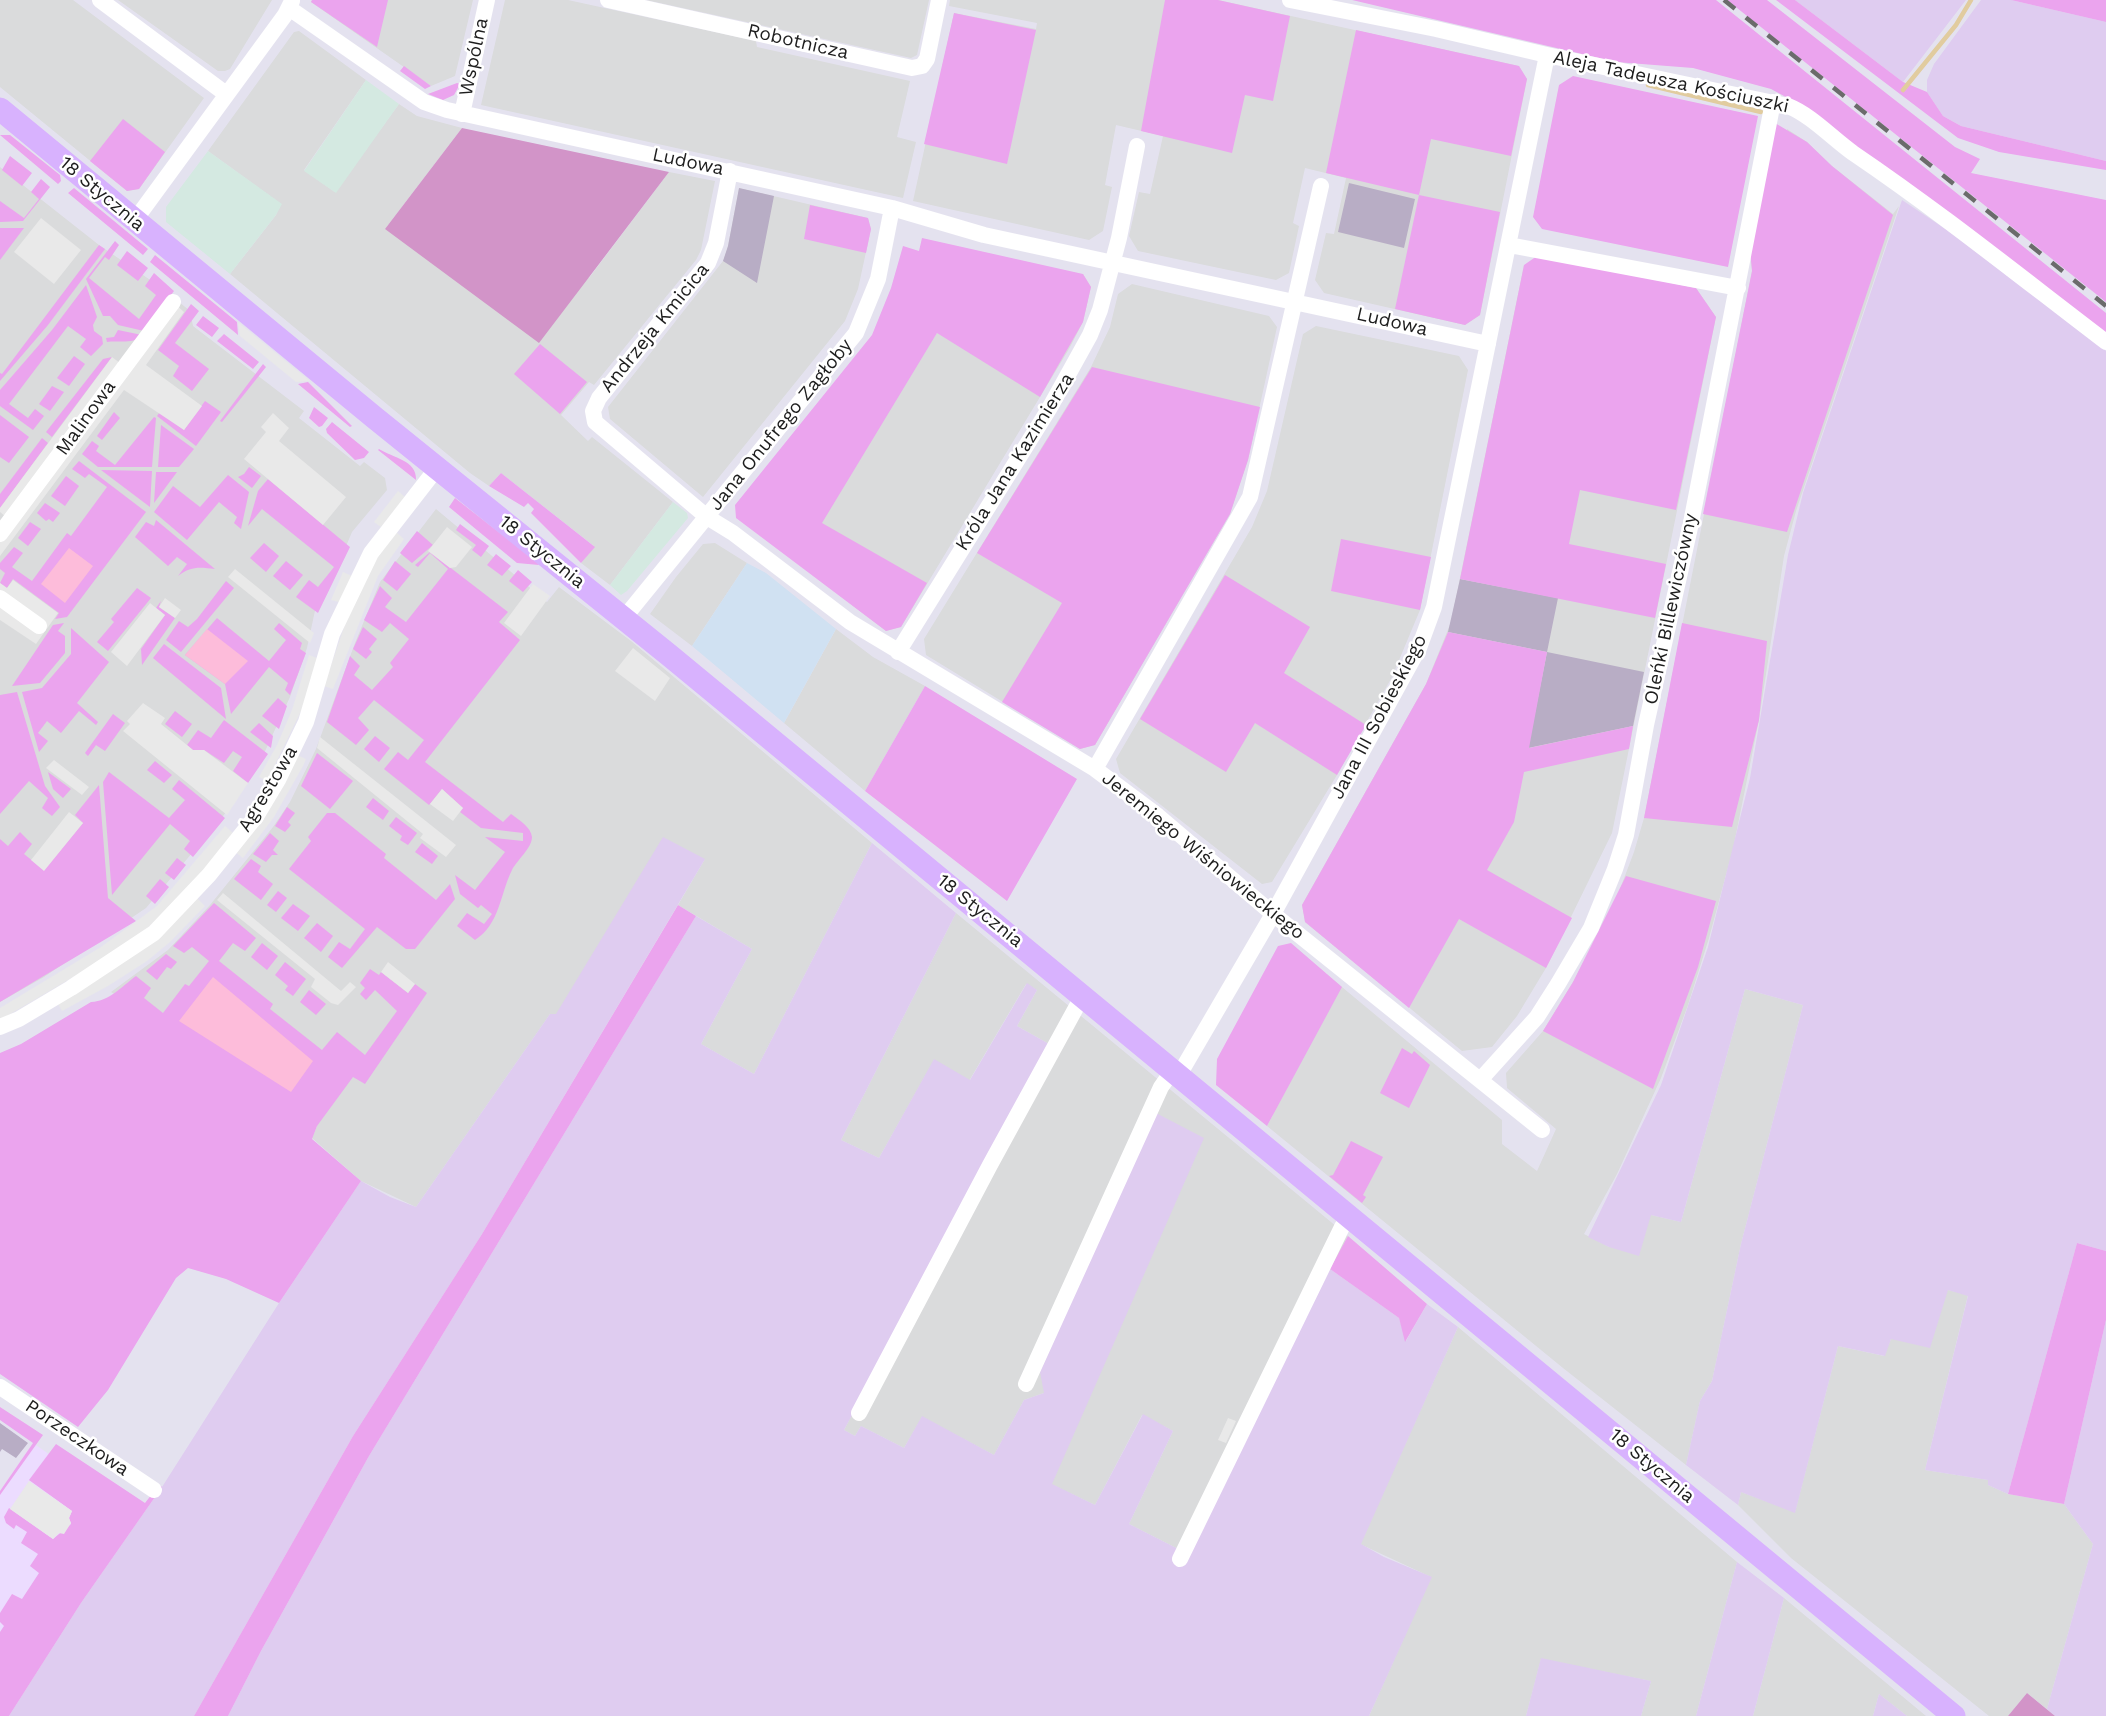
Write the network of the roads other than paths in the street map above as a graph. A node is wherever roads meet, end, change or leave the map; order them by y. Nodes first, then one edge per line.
1 (100, 0) edge
2 (487, 0) edge
3 (608, 0) edge
4 (939, 0) edge
5 (1290, 0) edge
6 (291, 4) edge
7 (1547, 55) junction
8 (226, 94) junction
9 (1773, 102) junction
10 (1, 112) edge
11 (462, 114) junction
12 (1137, 146) dead end
13 (730, 171) junction
14 (1321, 186) dead end
15 (892, 208) junction
16 (135, 220) junction
17 (1509, 245) junction
18 (1112, 262) junction
19 (1738, 288) junction
20 (1295, 301) junction
21 (173, 302) dead end
22 (2106, 342) edge
23 (1488, 344) junction
24 (437, 468) junction
25 (707, 517) junction
26 (0, 534) edge
27 (0, 598) edge
28 (624, 618) junction
29 (39, 626) dead end
30 (898, 652) junction
31 (1095, 769) junction
32 (1273, 914) junction
33 (1083, 995) junction
34 (0, 1027) edge
35 (1176, 1072) junction
36 (1481, 1079) junction
37 (1542, 1130) dead end
38 (1350, 1216) junction
39 (1026, 1384) dead end
40 (0, 1387) edge
41 (859, 1413) dead end
42 (154, 1489) dead end
43 (1180, 1559) dead end
44 (1954, 1716) edge

1 - 8 street
2 - 11 street, Wspólna
3 - 4 street, Robotnicza
5 - 7 street, Aleja Tadeusza Kościuszki
6 - 8 street
6 - 11 street, Ludowa
7 - 9 street, Aleja Tadeusza Kościuszki
7 - 17 street, Jana III Sobieskiego
8 - 16 street
9 - 19 street, Oleńki Billewiczówny
9 - 22 street, Aleja Tadeusza Kościuszki
10 - 16 main road, 18 Stycznia
11 - 13 street, Ludowa
12 - 18 street
13 - 15 street, Ludowa
13 - 25 street, Andrzeja Kmicica
14 - 20 street
15 - 18 street, Ludowa
15 - 25 street, Jana Onufrego Zagłoby
16 - 24 main road, 18 Stycznia
17 - 19 street
17 - 23 street, Jana III Sobieskiego
18 - 20 street, Ludowa
18 - 30 street, Króla Jana Kazimierza
19 - 36 street, Oleńki Billewiczówny
20 - 23 street, Ludowa
20 - 31 street
21 - 26 street, Malinowa
23 - 32 street, Jana III Sobieskiego
24 - 28 main road, 18 Stycznia
24 - 34 street, Agrestowa
25 - 28 street, Jana Onufrego Zagłoby
25 - 30 street, Jeremiego Wiśniowieckiego
27 - 29 street
28 - 33 main road, 18 Stycznia
30 - 31 street, Jeremiego Wiśniowieckiego
31 - 32 street, Jeremiego Wiśniowieckiego
32 - 35 street, Jana III Sobieskiego
32 - 36 street, Jeremiego Wiśniowieckiego
33 - 35 main road, 18 Stycznia
33 - 41 street
35 - 38 main road, 18 Stycznia
35 - 39 street
36 - 37 street, Jeremiego Wiśniowieckiego
38 - 43 street
38 - 44 main road, 18 Stycznia
40 - 42 street, Porzeczkowa

